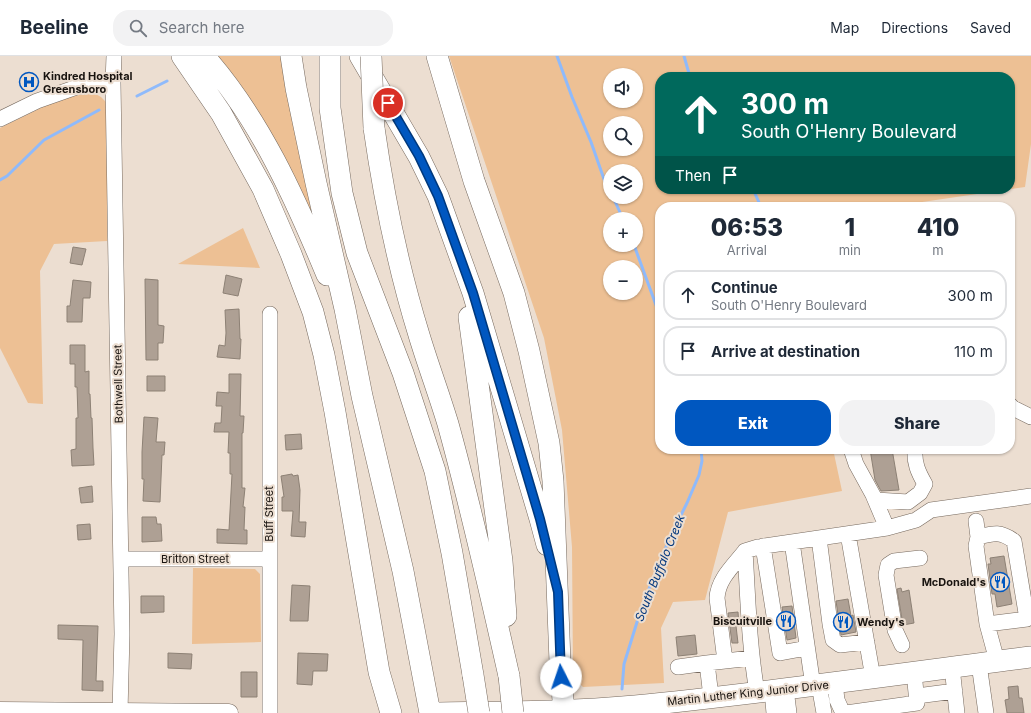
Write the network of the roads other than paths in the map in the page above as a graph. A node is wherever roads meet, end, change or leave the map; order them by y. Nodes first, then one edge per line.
1 (114, 56) edge
2 (182, 56) edge
3 (204, 56) edge
4 (291, 56) edge
5 (330, 56) edge
6 (360, 56) edge
7 (371, 56) edge
8 (437, 56) edge
9 (113, 83) junction
10 (0, 119) edge
11 (456, 244) junction
12 (270, 314) dead end
13 (362, 396) junction
14 (1015, 409) edge
15 (1031, 417) edge
16 (853, 454) edge
17 (914, 454) edge
18 (1031, 496) edge
19 (876, 500) junction
20 (976, 521) dead end
21 (887, 528) junction
22 (848, 534) junction
23 (978, 537) junction
24 (819, 538) junction
25 (792, 542) junction
26 (763, 546) junction
27 (745, 550) junction
28 (920, 558) dead end
29 (121, 559) junction
30 (269, 559) junction
31 (558, 592) junction
32 (987, 624) junction
33 (867, 642) junction
34 (902, 646) dead end
35 (807, 648) junction
36 (752, 658) junction
37 (725, 661) junction
38 (988, 662) junction
39 (1030, 662) edge
40 (707, 663) junction
41 (678, 667) dead end
42 (952, 667) junction
43 (914, 672) junction
44 (509, 676) junction
45 (873, 678) junction
46 (822, 685) junction
47 (772, 691) junction
48 (955, 691) junction
49 (711, 697) junction
50 (917, 704) edge
51 (0, 711) edge
52 (79, 712) edge
53 (120, 712) junction
54 (564, 712) edge
55 (229, 713) edge
56 (270, 713) edge
57 (391, 713) edge
58 (430, 713) edge
59 (439, 713) edge
60 (479, 713) edge
61 (513, 713) edge
62 (774, 713) edge
63 (789, 713) edge
64 (824, 713) edge
65 (844, 713) edge
66 (957, 713) edge
67 (986, 713) edge

1 - 9 street, Bothwell Street
2 - 57 highway
3 - 13 highway
4 - 13 highway
5 - 60 highway, bridge
6 - 11 highway
7 - 44 highway, bridge
8 - 31 highway
9 - 10 street
9 - 29 street, Bothwell Street
11 - 31 highway
11 - 44 highway
12 - 30 street, Buff Street
13 - 58 highway
14 - 15 street
16 - 19 street
17 - 19 street
18 - 21 street
19 - 21 street
20 - 23 street
21 - 22 street
22 - 24 street
22 - 33 street
23 - 32 street
23 - 32 street
24 - 25 street
24 - 33 street
25 - 26 street
25 - 35 street
26 - 27 street
26 - 35 street
27 - 36 street
27 - 37 street
28 - 34 street
29 - 30 street, Britton Street
29 - 53 street, Bothwell Street
30 - 56 street, Buff Street
31 - 54 highway
32 - 38 street
33 - 45 street
35 - 46 street
36 - 37 street
36 - 47 street
37 - 40 street
38 - 39 highway, Martin Luther King Junior Drive
38 - 42 highway, Martin Luther King Junior Drive
38 - 67 street
40 - 41 street
40 - 49 street
42 - 43 highway, Martin Luther King Junior Drive
42 - 48 street
43 - 45 highway, Martin Luther King Junior Drive
43 - 50 street
44 - 61 highway, bridge
45 - 46 highway, Martin Luther King Junior Drive
46 - 47 highway, Martin Luther King Junior Drive
46 - 64 street
46 - 65 street
47 - 49 highway, Martin Luther King Junior Drive
47 - 62 street
47 - 63 street
48 - 50 street
48 - 66 street
49 - 54 highway, Martin Luther King Junior Drive
50 - 65 street
51 - 52 main road
52 - 53 main road
53 - 55 main road
54 - 59 highway, Martin Luther King Junior Drive

